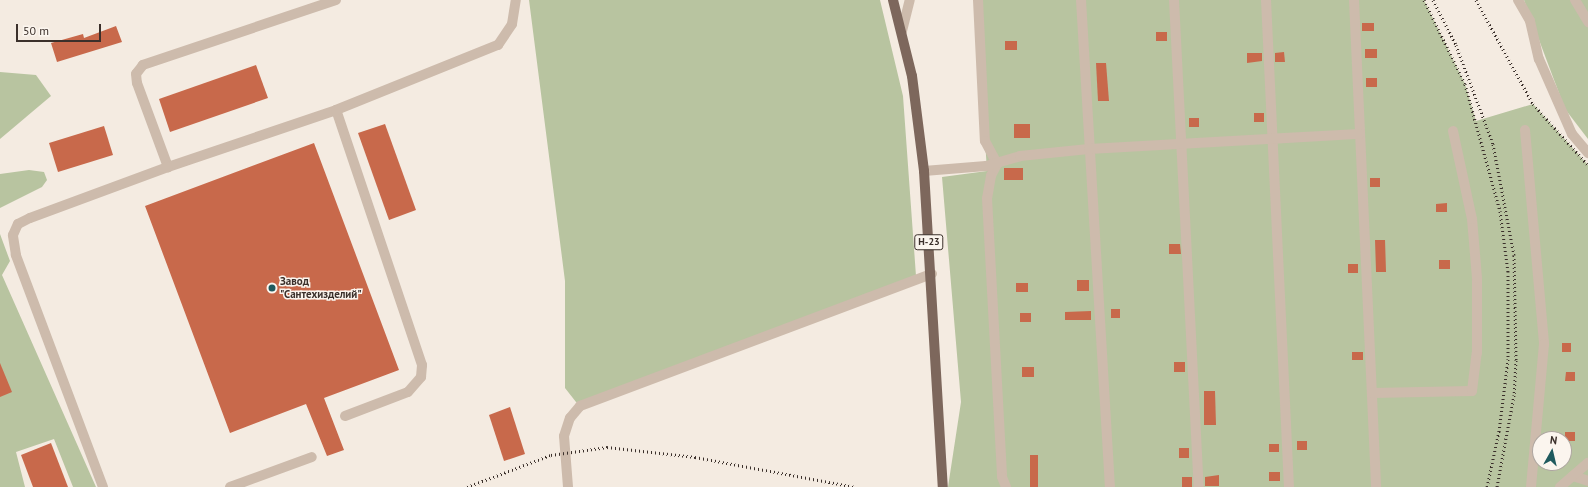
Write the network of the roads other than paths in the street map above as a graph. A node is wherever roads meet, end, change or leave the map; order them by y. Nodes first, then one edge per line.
1 (336, 0) edge
2 (516, 0) edge
3 (893, 0) edge
4 (910, 0) edge
5 (978, 0) edge
6 (1081, 0) edge
7 (1174, 0) edge
8 (1266, 0) edge
9 (1354, 0) edge
10 (1518, 0) edge
11 (1575, 0) edge
12 (1588, 22) edge
13 (902, 31) junction
14 (336, 110) junction
15 (1525, 130) dead end
16 (1453, 131) dead end
17 (1360, 134) junction
18 (1271, 139) junction
19 (1181, 144) junction
20 (1089, 149) junction
21 (1588, 153) edge
22 (997, 164) junction
23 (168, 167) junction
24 (924, 171) junction
25 (932, 274) junction
26 (1372, 393) junction
27 (345, 416) dead end
28 (312, 457) dead end
29 (1588, 463) edge
30 (1573, 476) junction
31 (1588, 481) edge
32 (103, 487) edge
33 (230, 487) edge
34 (568, 487) edge
35 (943, 487) edge
36 (1006, 487) edge
37 (1110, 487) edge
38 (1199, 487) edge
39 (1289, 487) edge
40 (1376, 487) edge
41 (1531, 487) edge
42 (1560, 487) edge

1 - 23 street
2 - 14 street
3 - 13 main road, Н-23
4 - 13 street
5 - 22 street
6 - 20 street
7 - 19 street
8 - 18 street
9 - 17 street
10 - 21 street
11 - 12 street
13 - 24 main road, Н-23
14 - 23 street
14 - 27 street
15 - 41 street
16 - 26 street
17 - 18 street
17 - 26 street
18 - 19 street
18 - 39 street
19 - 20 street
19 - 38 street
20 - 22 street
20 - 37 street
22 - 24 street
22 - 36 street
23 - 32 street
24 - 25 main road, Н-23
25 - 34 street
25 - 35 main road, Н-23
26 - 40 street
28 - 33 street
29 - 30 street
30 - 31 street
30 - 42 street

